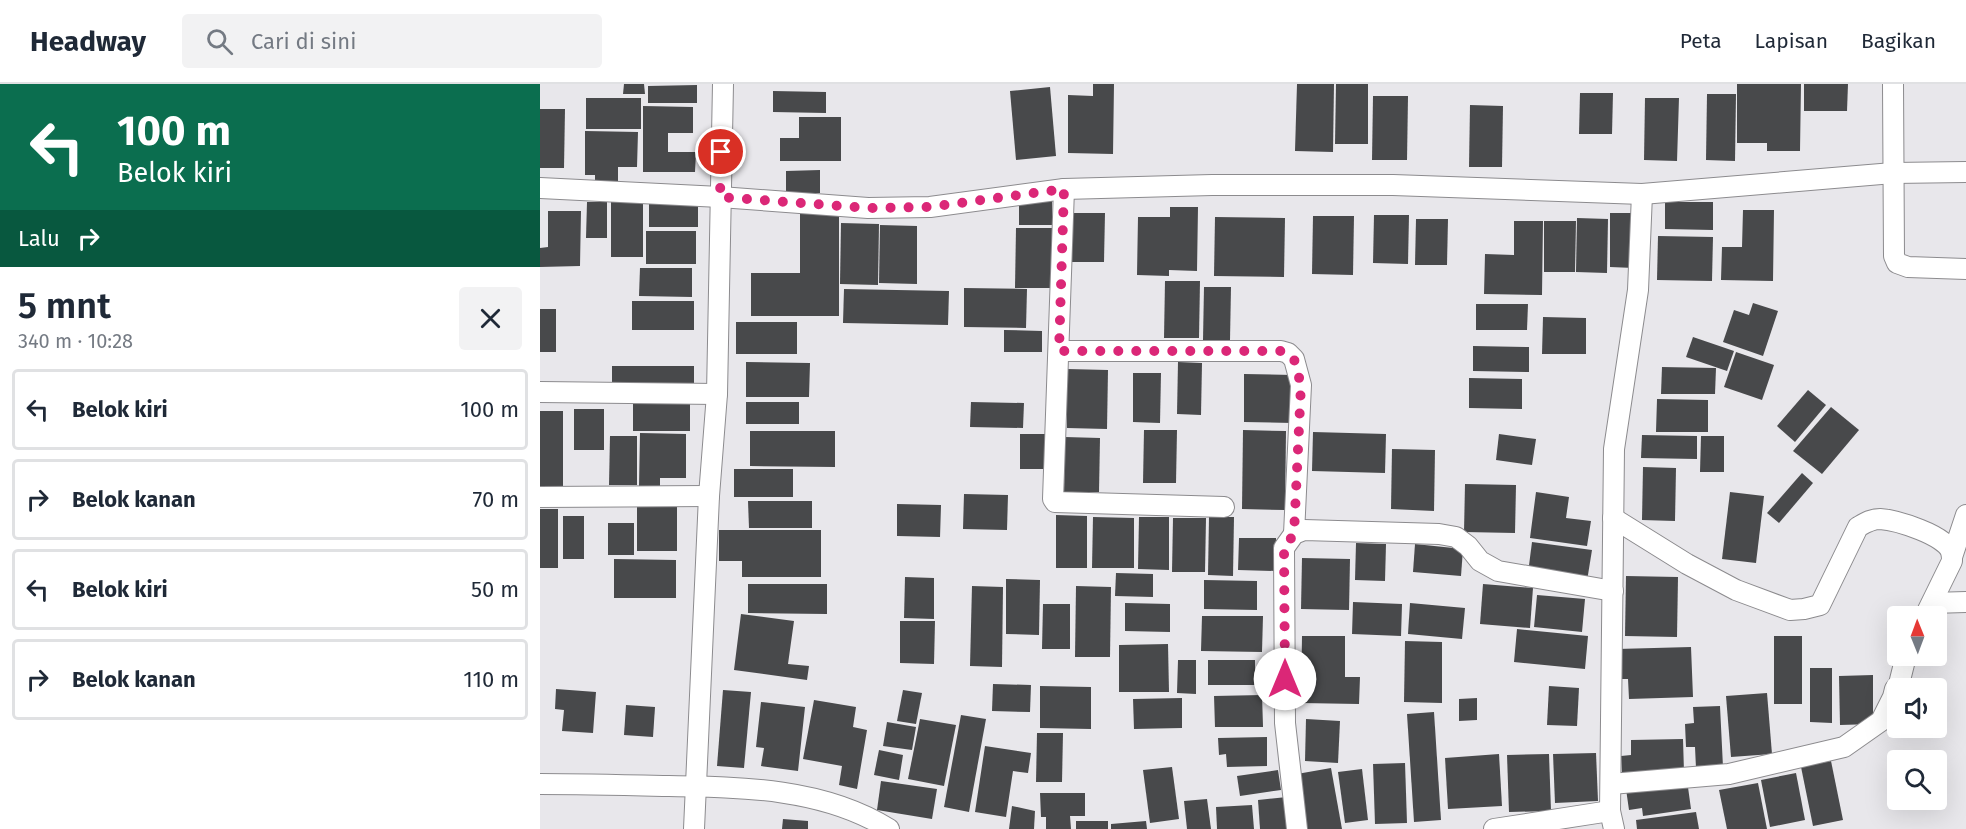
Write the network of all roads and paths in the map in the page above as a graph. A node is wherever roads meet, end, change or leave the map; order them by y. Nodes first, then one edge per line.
1 (723, 84) edge
2 (1893, 84) edge
3 (1966, 172) edge
4 (1893, 173) junction
5 (540, 188) edge
6 (1064, 189) junction
7 (1642, 194) junction
8 (720, 197) junction
9 (1966, 268) edge
10 (1059, 351) junction
11 (540, 392) edge
12 (717, 394) junction
13 (709, 496) junction
14 (540, 497) edge
15 (1224, 507) dead end
16 (1966, 515) edge
17 (1613, 518) junction
18 (1294, 534) junction
19 (1952, 557) junction
20 (1613, 591) junction
21 (1966, 602) edge
22 (1930, 606) edge
23 (1947, 606) edge
24 (1904, 666) edge
25 (540, 784) edge
26 (1611, 784) junction
27 (696, 786) junction
28 (1612, 820) edge
29 (694, 829) edge
30 (889, 829) edge
31 (1297, 829) edge
32 (1494, 829) edge

1 - 8 street
2 - 4 street
3 - 4 street
4 - 7 street
4 - 9 street
5 - 8 street
6 - 7 street
6 - 8 street
6 - 10 street
7 - 17 street
8 - 12 street
10 - 15 street
10 - 18 street
11 - 12 street
12 - 13 street
13 - 14 street
13 - 27 street
16 - 19 street
17 - 19 street
17 - 20 street
18 - 20 street
18 - 31 street
19 - 22 street
20 - 26 street
21 - 23 street
24 - 26 street
25 - 27 street
26 - 28 street
27 - 29 street
27 - 30 street
28 - 32 street

